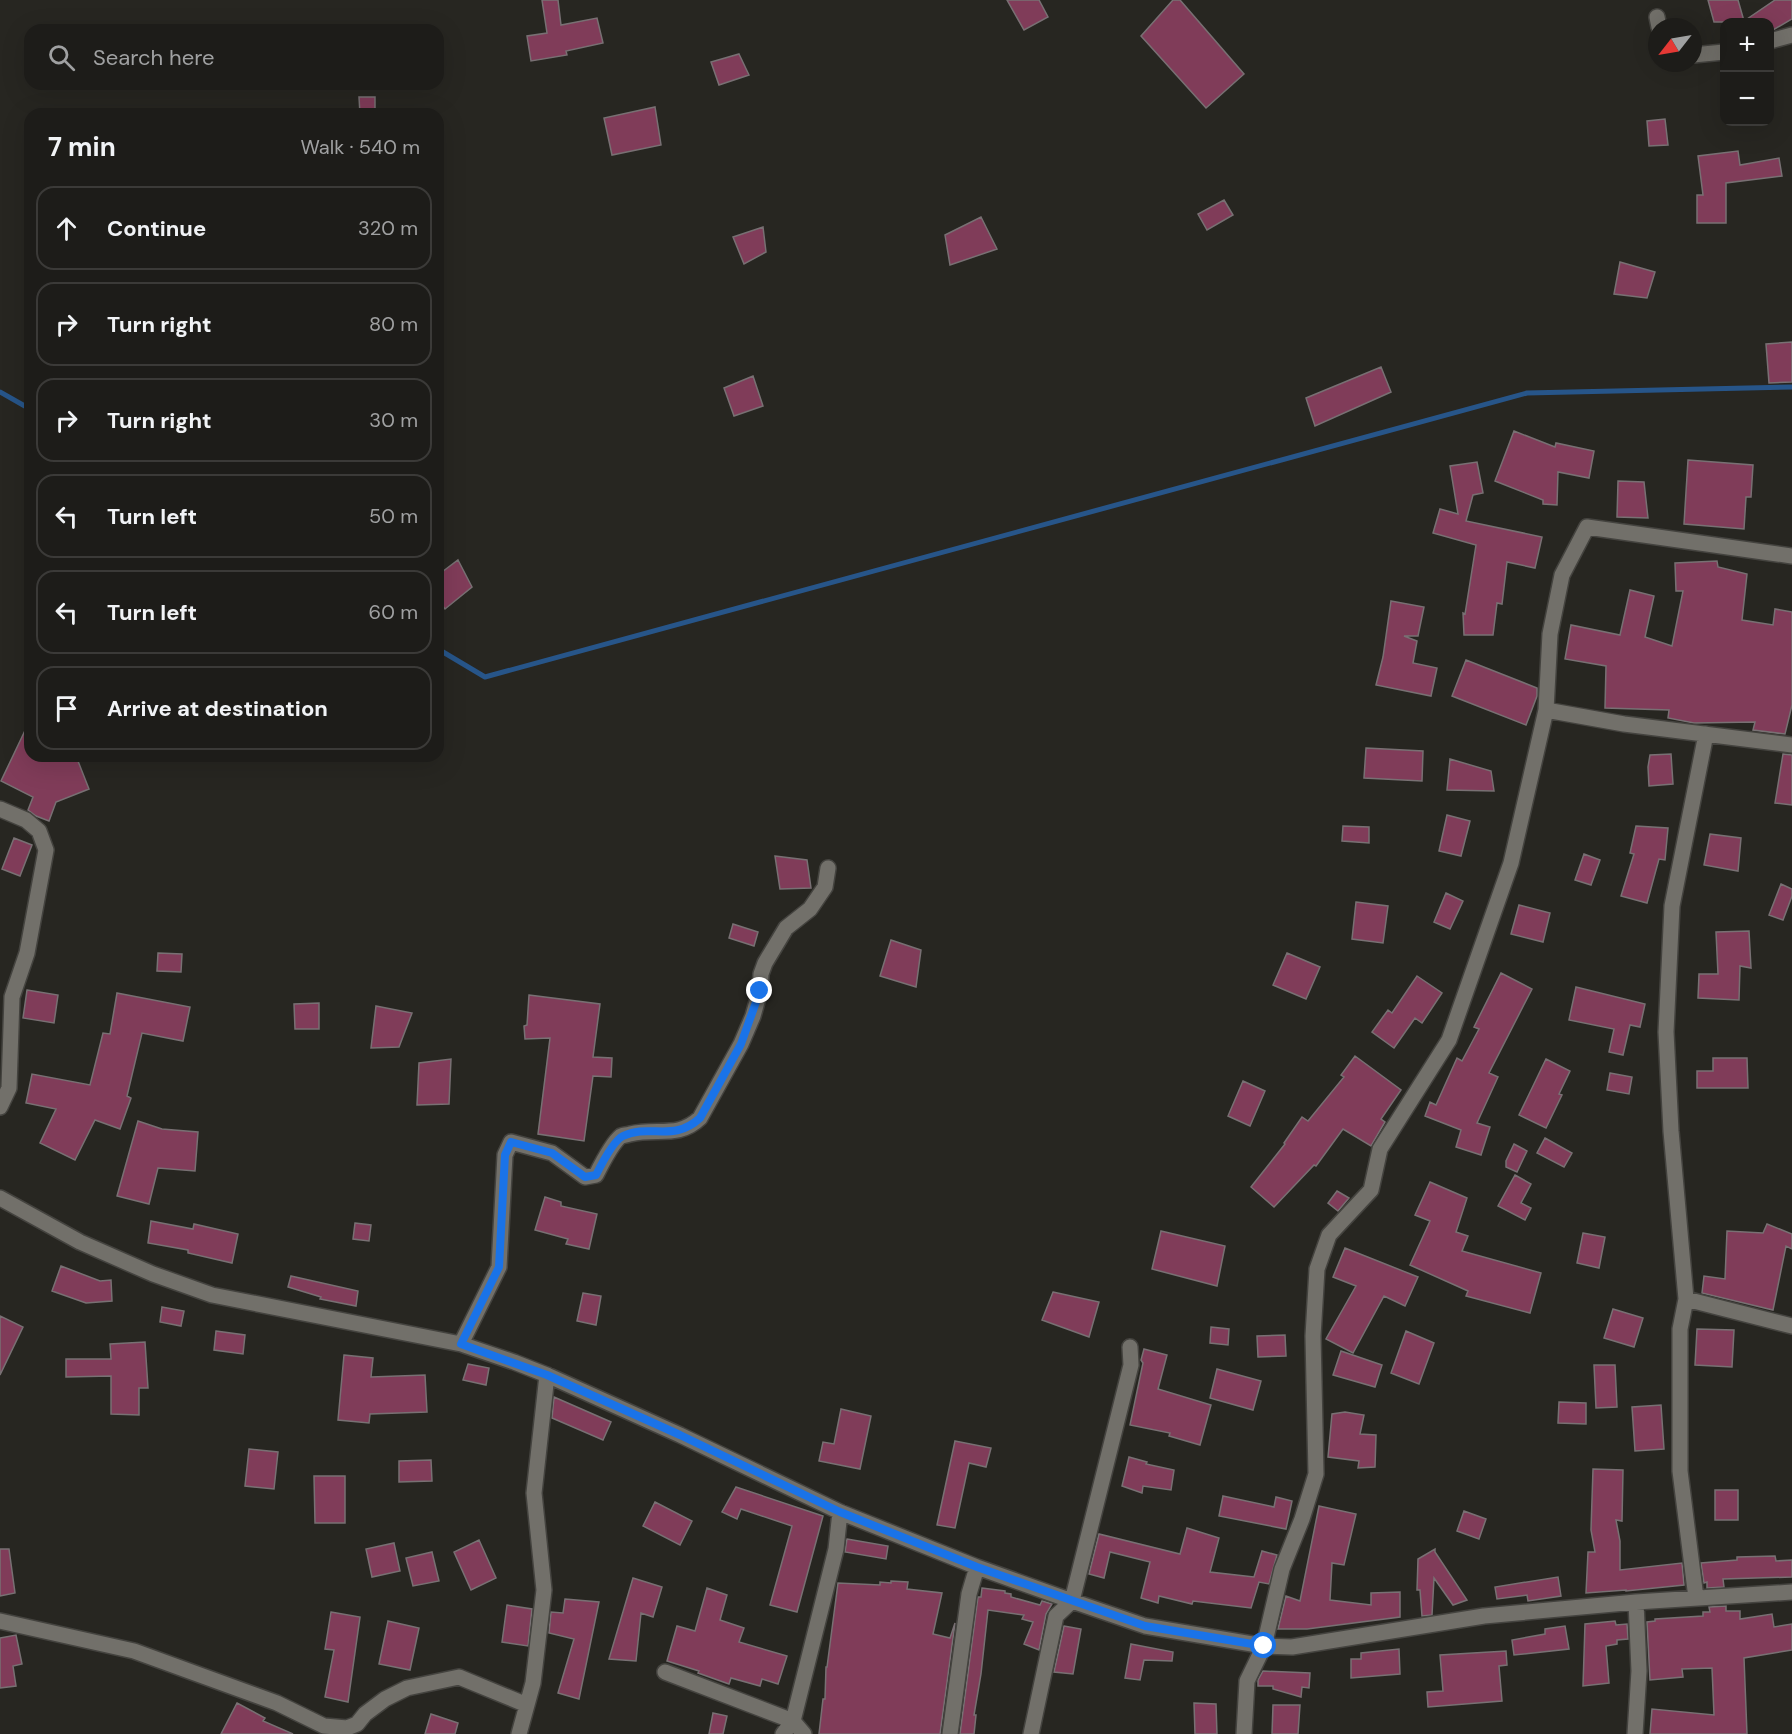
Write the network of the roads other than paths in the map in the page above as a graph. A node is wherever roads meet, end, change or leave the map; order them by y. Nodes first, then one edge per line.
1 (1792, 35) edge
2 (1774, 40) edge
3 (1720, 52) edge
4 (1702, 54) edge
5 (1792, 556) edge
6 (1546, 710) junction
7 (1706, 734) junction
8 (1792, 745) edge
9 (0, 809) edge
10 (828, 868) dead end
11 (0, 1107) edge
12 (0, 1198) edge
13 (1686, 1299) junction
14 (1792, 1326) edge
15 (461, 1344) junction
16 (1130, 1347) dead end
17 (547, 1375) junction
18 (840, 1512) junction
19 (977, 1567) junction
20 (1792, 1592) edge
21 (1696, 1598) junction
22 (1072, 1601) junction
23 (1636, 1602) junction
24 (0, 1621) edge
25 (1264, 1646) junction
26 (664, 1672) dead end
27 (527, 1705) junction
28 (793, 1721) junction
29 (519, 1734) edge
30 (783, 1734) edge
31 (804, 1734) edge
32 (950, 1734) edge
33 (1031, 1734) edge
34 (1244, 1734) edge
35 (1635, 1734) edge

1 - 2 street
3 - 4 street
5 - 6 street
6 - 7 street
6 - 25 street
7 - 8 street
7 - 13 street
9 - 11 street
10 - 15 street
12 - 15 street
13 - 14 street
13 - 21 street
15 - 17 street
16 - 22 street
17 - 18 street
17 - 27 street
18 - 19 street
18 - 28 street
19 - 22 street
19 - 32 street
20 - 21 street
21 - 23 street
22 - 25 street
22 - 33 street
23 - 25 street
23 - 35 street
24 - 27 street
25 - 34 street
26 - 28 street
27 - 29 street
28 - 30 street
28 - 31 street

